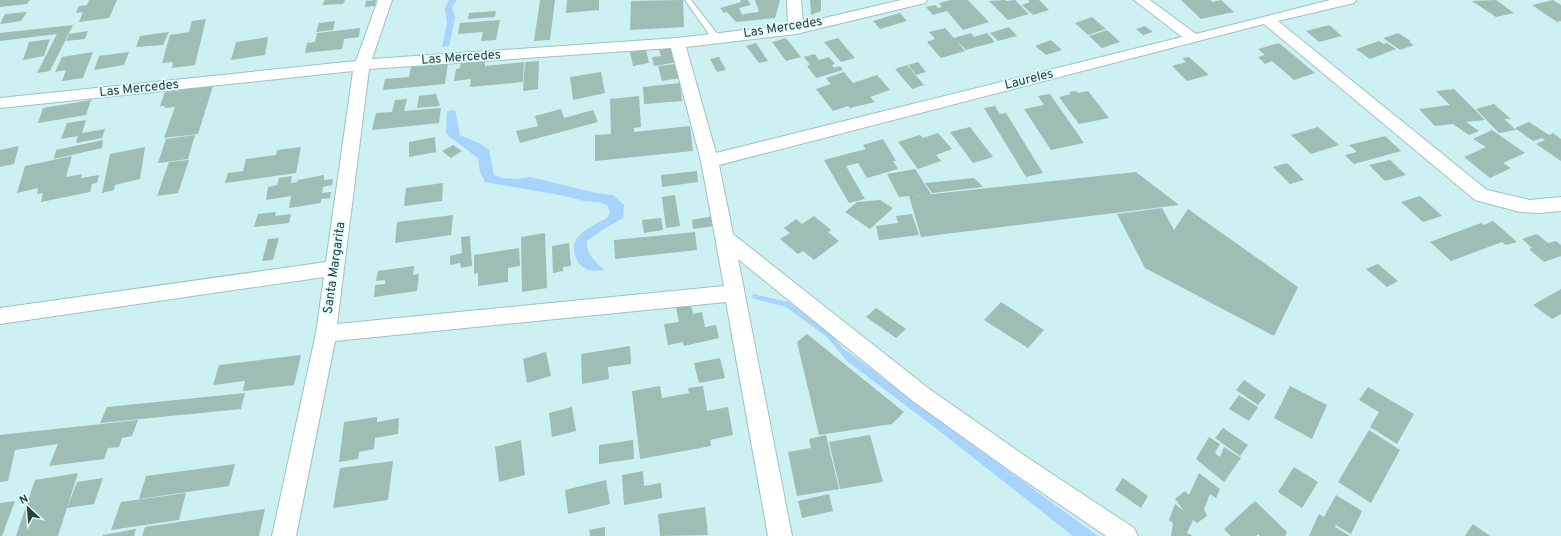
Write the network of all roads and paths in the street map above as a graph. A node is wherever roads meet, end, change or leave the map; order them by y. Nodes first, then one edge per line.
1 (385, 0) edge
2 (688, 0) edge
3 (794, 0) edge
4 (920, 0) edge
5 (1141, 0) edge
6 (1349, 0) edge
7 (1267, 18) junction
8 (796, 29) junction
9 (716, 38) junction
10 (1194, 39) junction
11 (677, 43) junction
12 (362, 65) junction
13 (0, 104) edge
14 (710, 161) junction
15 (1561, 204) edge
16 (725, 238) junction
17 (336, 268) junction
18 (736, 293) junction
19 (0, 316) edge
20 (326, 333) junction
21 (284, 536) edge
22 (780, 536) edge
23 (1126, 536) edge

1 - 12 street, Santa Margarita
2 - 9 lane
3 - 8 street
4 - 8 street, Las Mercedes
5 - 10 street
6 - 7 street, Laureles
7 - 10 street, Laureles
7 - 15 street
8 - 9 street, Las Mercedes
9 - 11 street, Las Mercedes
10 - 14 street, Laureles
11 - 12 street, Las Mercedes
11 - 14 street
12 - 13 street, Las Mercedes
12 - 17 street, Santa Margarita
14 - 16 street
16 - 18 street
16 - 23 street
17 - 19 street
17 - 20 street, Santa Margarita
18 - 20 street
18 - 22 street
20 - 21 street, Santa Margarita

